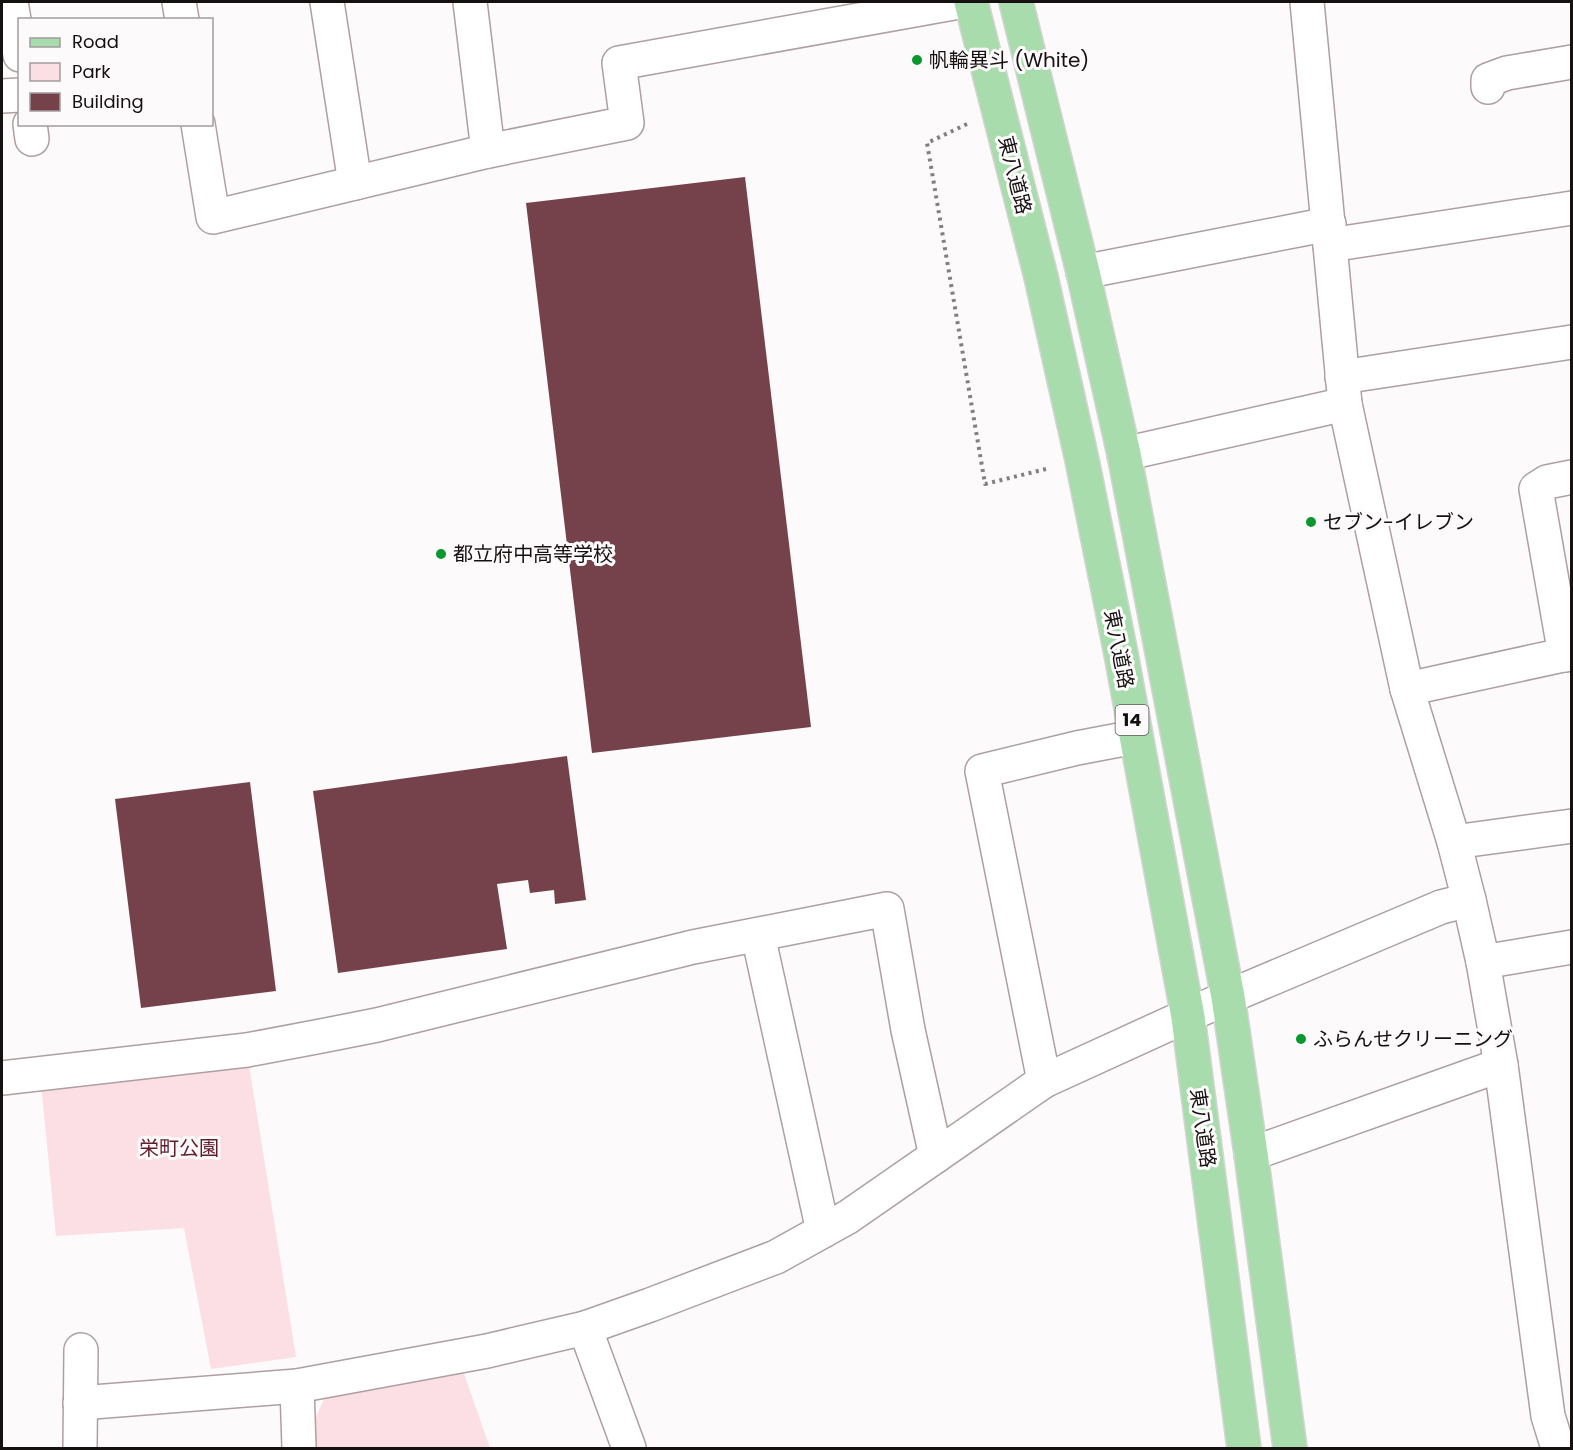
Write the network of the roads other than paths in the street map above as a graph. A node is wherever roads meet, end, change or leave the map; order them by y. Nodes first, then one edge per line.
1 (11, 2) edge
2 (180, 2) edge
3 (327, 2) edge
4 (470, 2) edge
5 (959, 2) edge
6 (970, 2) edge
7 (1016, 2) edge
8 (1307, 2) edge
9 (182, 18) edge
10 (18, 44) edge
11 (1572, 62) edge
12 (1488, 87) dead end
13 (18, 95) edge
14 (2, 96) edge
15 (198, 126) edge
16 (488, 152) junction
17 (355, 183) junction
18 (1572, 208) edge
19 (1329, 235) junction
20 (1083, 272) junction
21 (1572, 342) edge
22 (1344, 391) junction
23 (1124, 454) junction
24 (1572, 477) edge
25 (1568, 654) edge
26 (1407, 689) junction
27 (1135, 737) junction
28 (1572, 825) edge
29 (1454, 843) junction
30 (1469, 900) junction
31 (758, 934) junction
32 (1572, 947) edge
33 (1483, 962) junction
34 (1228, 997) junction
35 (1188, 1017) junction
36 (1501, 1065) junction
37 (2, 1078) edge
38 (1044, 1081) junction
39 (1251, 1154) junction
40 (936, 1156) junction
41 (823, 1231) junction
42 (585, 1328) junction
43 (81, 1350) dead end
44 (297, 1386) junction
45 (80, 1402) junction
46 (81, 1449) edge
47 (299, 1449) edge
48 (629, 1449) edge
49 (1244, 1449) edge
50 (1290, 1449) edge
51 (1558, 1449) edge

1 - 10 street
2 - 9 street
3 - 17 street
4 - 16 street
5 - 16 street
6 - 27 main road, 東八道路 / 14
7 - 20 main road, 東八道路 / 14
8 - 19 street
11 - 12 street
13 - 14 street
15 - 17 street
16 - 17 street
18 - 19 street
19 - 20 street
19 - 22 street
20 - 23 main road, 東八道路 / 14
21 - 22 street
22 - 23 street
22 - 26 street
23 - 34 main road, 東八道路 / 14
24 - 25 street
25 - 26 street
26 - 29 street
27 - 35 main road, 東八道路 / 14
27 - 38 street
28 - 29 street
29 - 30 street
30 - 33 street
30 - 34 street
31 - 37 street
31 - 40 street
31 - 41 street
32 - 33 street
33 - 36 street
34 - 35 street
34 - 39 main road, 東八道路 / 14
35 - 38 street
35 - 49 main road, 東八道路 / 14
36 - 39 street
36 - 51 street
38 - 40 street
39 - 50 main road, 東八道路 / 14
40 - 41 street
41 - 42 street
42 - 44 street
42 - 48 street
43 - 45 street
44 - 45 street
44 - 47 street
45 - 46 street

